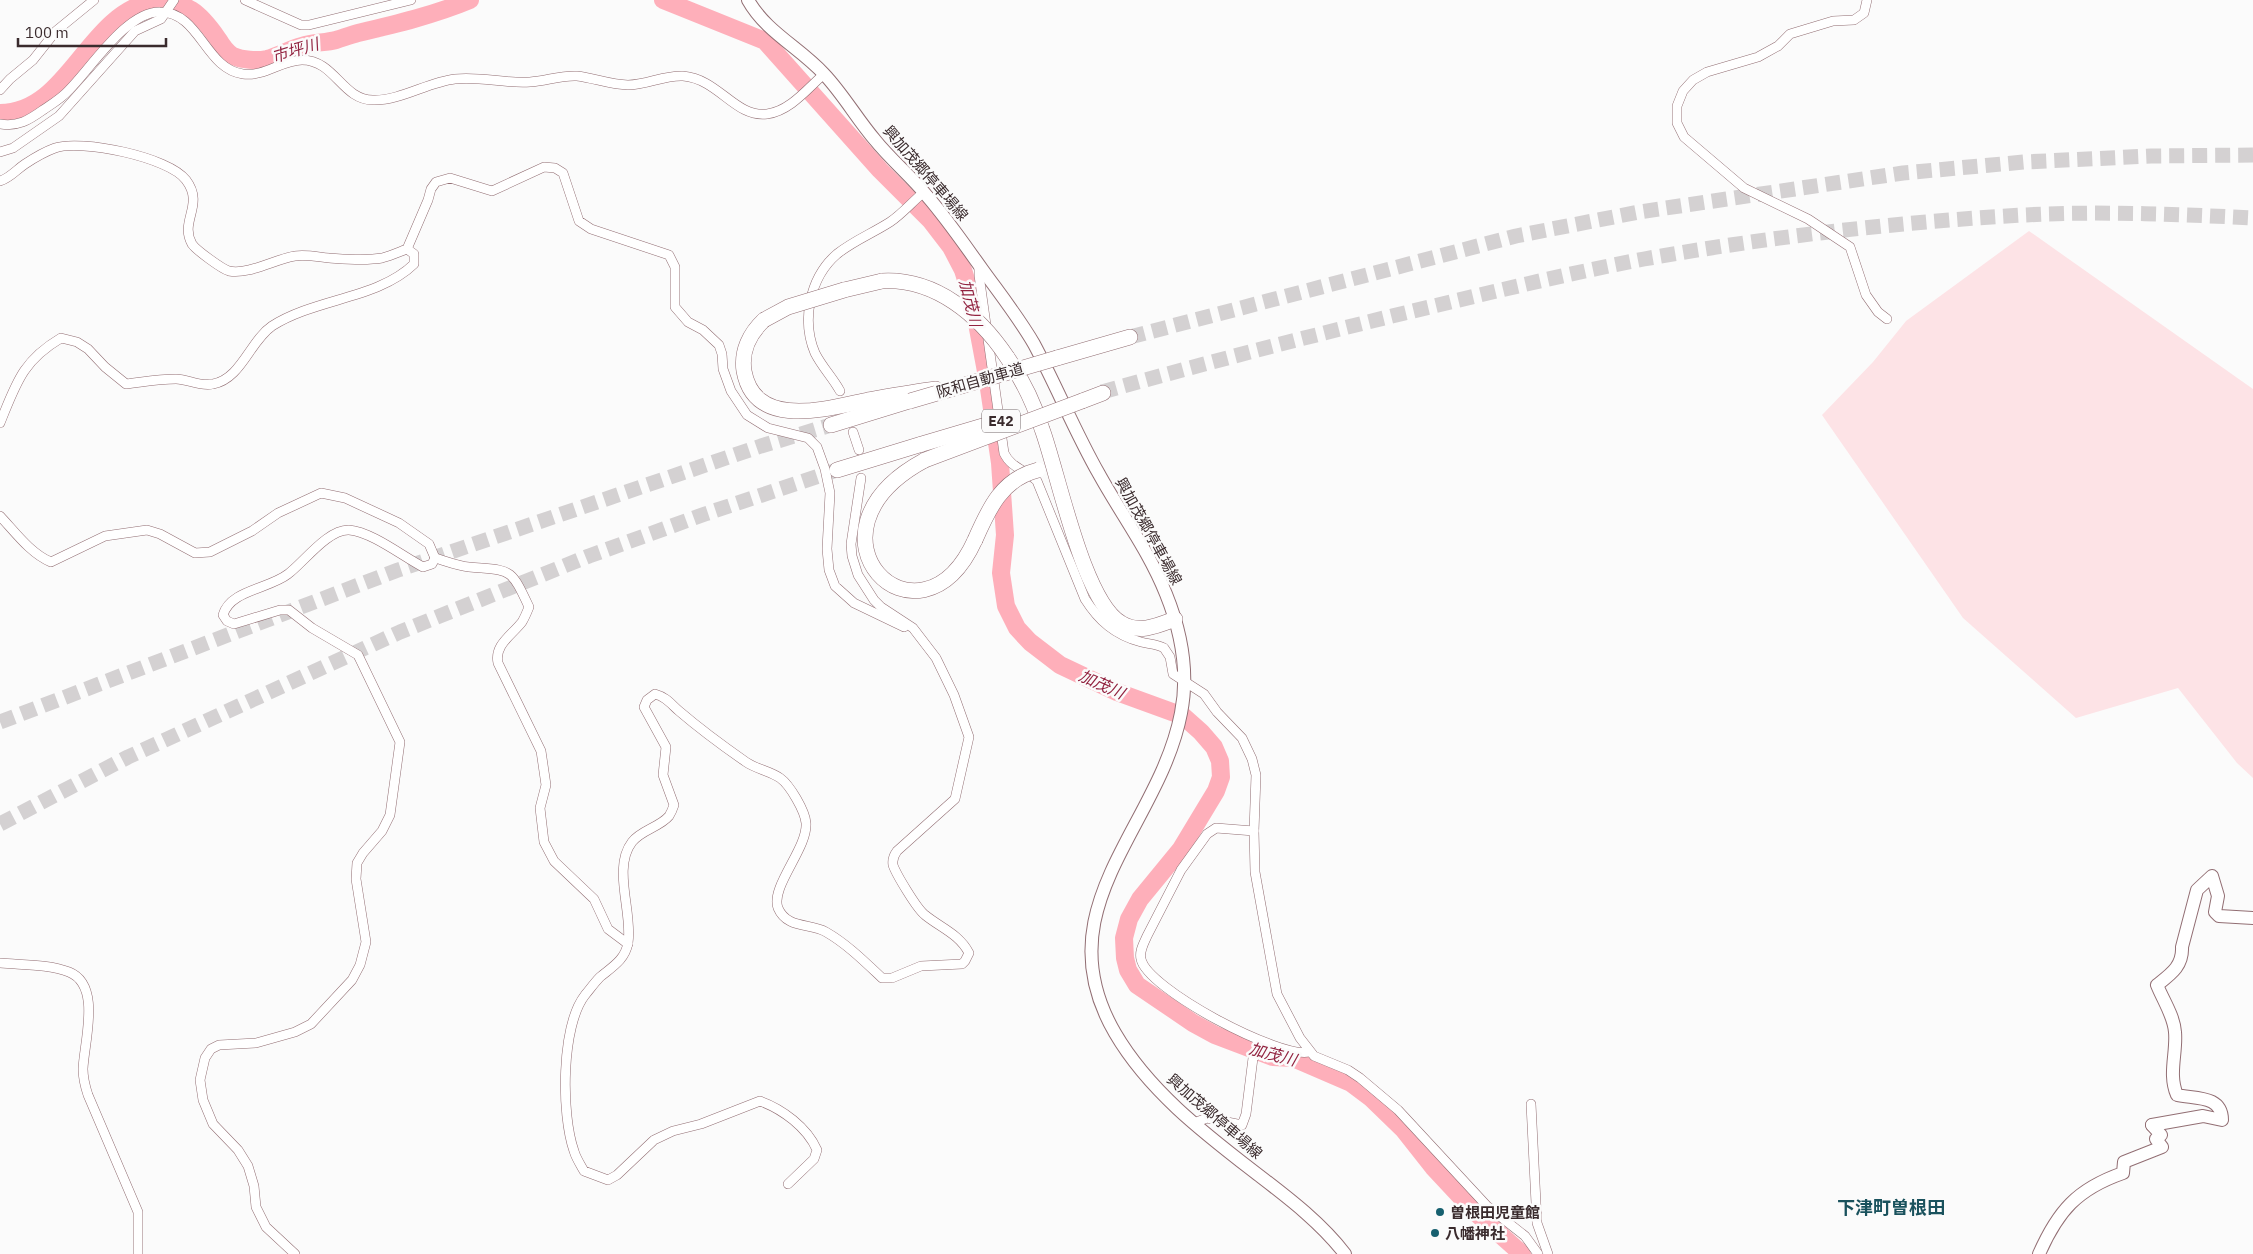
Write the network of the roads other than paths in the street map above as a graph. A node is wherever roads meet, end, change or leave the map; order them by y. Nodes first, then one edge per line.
1 (94, 0) edge
2 (174, 0) edge
3 (245, 0) edge
4 (411, 0) edge
5 (748, 0) edge
6 (1867, 0) edge
7 (166, 12) junction
8 (824, 74) junction
9 (0, 90) edge
10 (0, 124) edge
11 (0, 152) edge
12 (0, 181) edge
13 (922, 194) junction
14 (406, 249) junction
15 (979, 264) junction
16 (1887, 319) dead end
17 (1130, 337) tunnel mouth
18 (840, 391) dead end
19 (1102, 392) tunnel mouth
20 (909, 397) junction
21 (1082, 399) junction
22 (0, 424) edge
23 (831, 425) tunnel mouth
24 (853, 432) dead end
25 (859, 450) dead end
26 (837, 470) tunnel mouth
27 (1056, 471) junction
28 (861, 478) dead end
29 (0, 516) edge
30 (435, 558) junction
31 (1175, 619) junction
32 (918, 634) junction
33 (1185, 681) junction
34 (1254, 831) junction
35 (2253, 918) edge
36 (628, 944) junction
37 (0, 963) edge
38 (1269, 1045) junction
39 (1309, 1052) junction
40 (1530, 1104) dead end
41 (1194, 1123) junction
42 (788, 1184) dead end
43 (138, 1254) edge
44 (295, 1254) edge
45 (1345, 1254) edge
46 (1538, 1254) edge
47 (1548, 1254) edge
48 (2039, 1254) edge

1 - 9 street
2 - 7 street
3 - 4 street
5 - 8 main road, 興加茂郷停車場線
6 - 16 street
7 - 8 street
7 - 10 street
7 - 11 street
8 - 13 main road, 興加茂郷停車場線
12 - 14 street
13 - 15 main road, 興加茂郷停車場線
13 - 18 street
14 - 22 street
14 - 32 street
15 - 31 main road, 興加茂郷停車場線
15 - 33 street
17 - 20 highway, 阪和自動車道, bridge
19 - 21 highway, E42
20 - 23 highway, 阪和自動車道
20 - 27 highway, bridge
21 - 26 highway, E42, bridge
21 - 27 highway, bridge
24 - 25 street
27 - 31 highway
28 - 32 street
29 - 30 street
30 - 36 street
30 - 44 street
31 - 33 main road, 興加茂郷停車場線
32 - 36 street
33 - 34 street
33 - 41 main road, 興加茂郷停車場線
34 - 38 street
34 - 39 street
35 - 48 main road
36 - 42 street
37 - 43 street
38 - 39 street
38 - 41 street
39 - 46 street
40 - 47 street
41 - 45 main road, 興加茂郷停車場線

